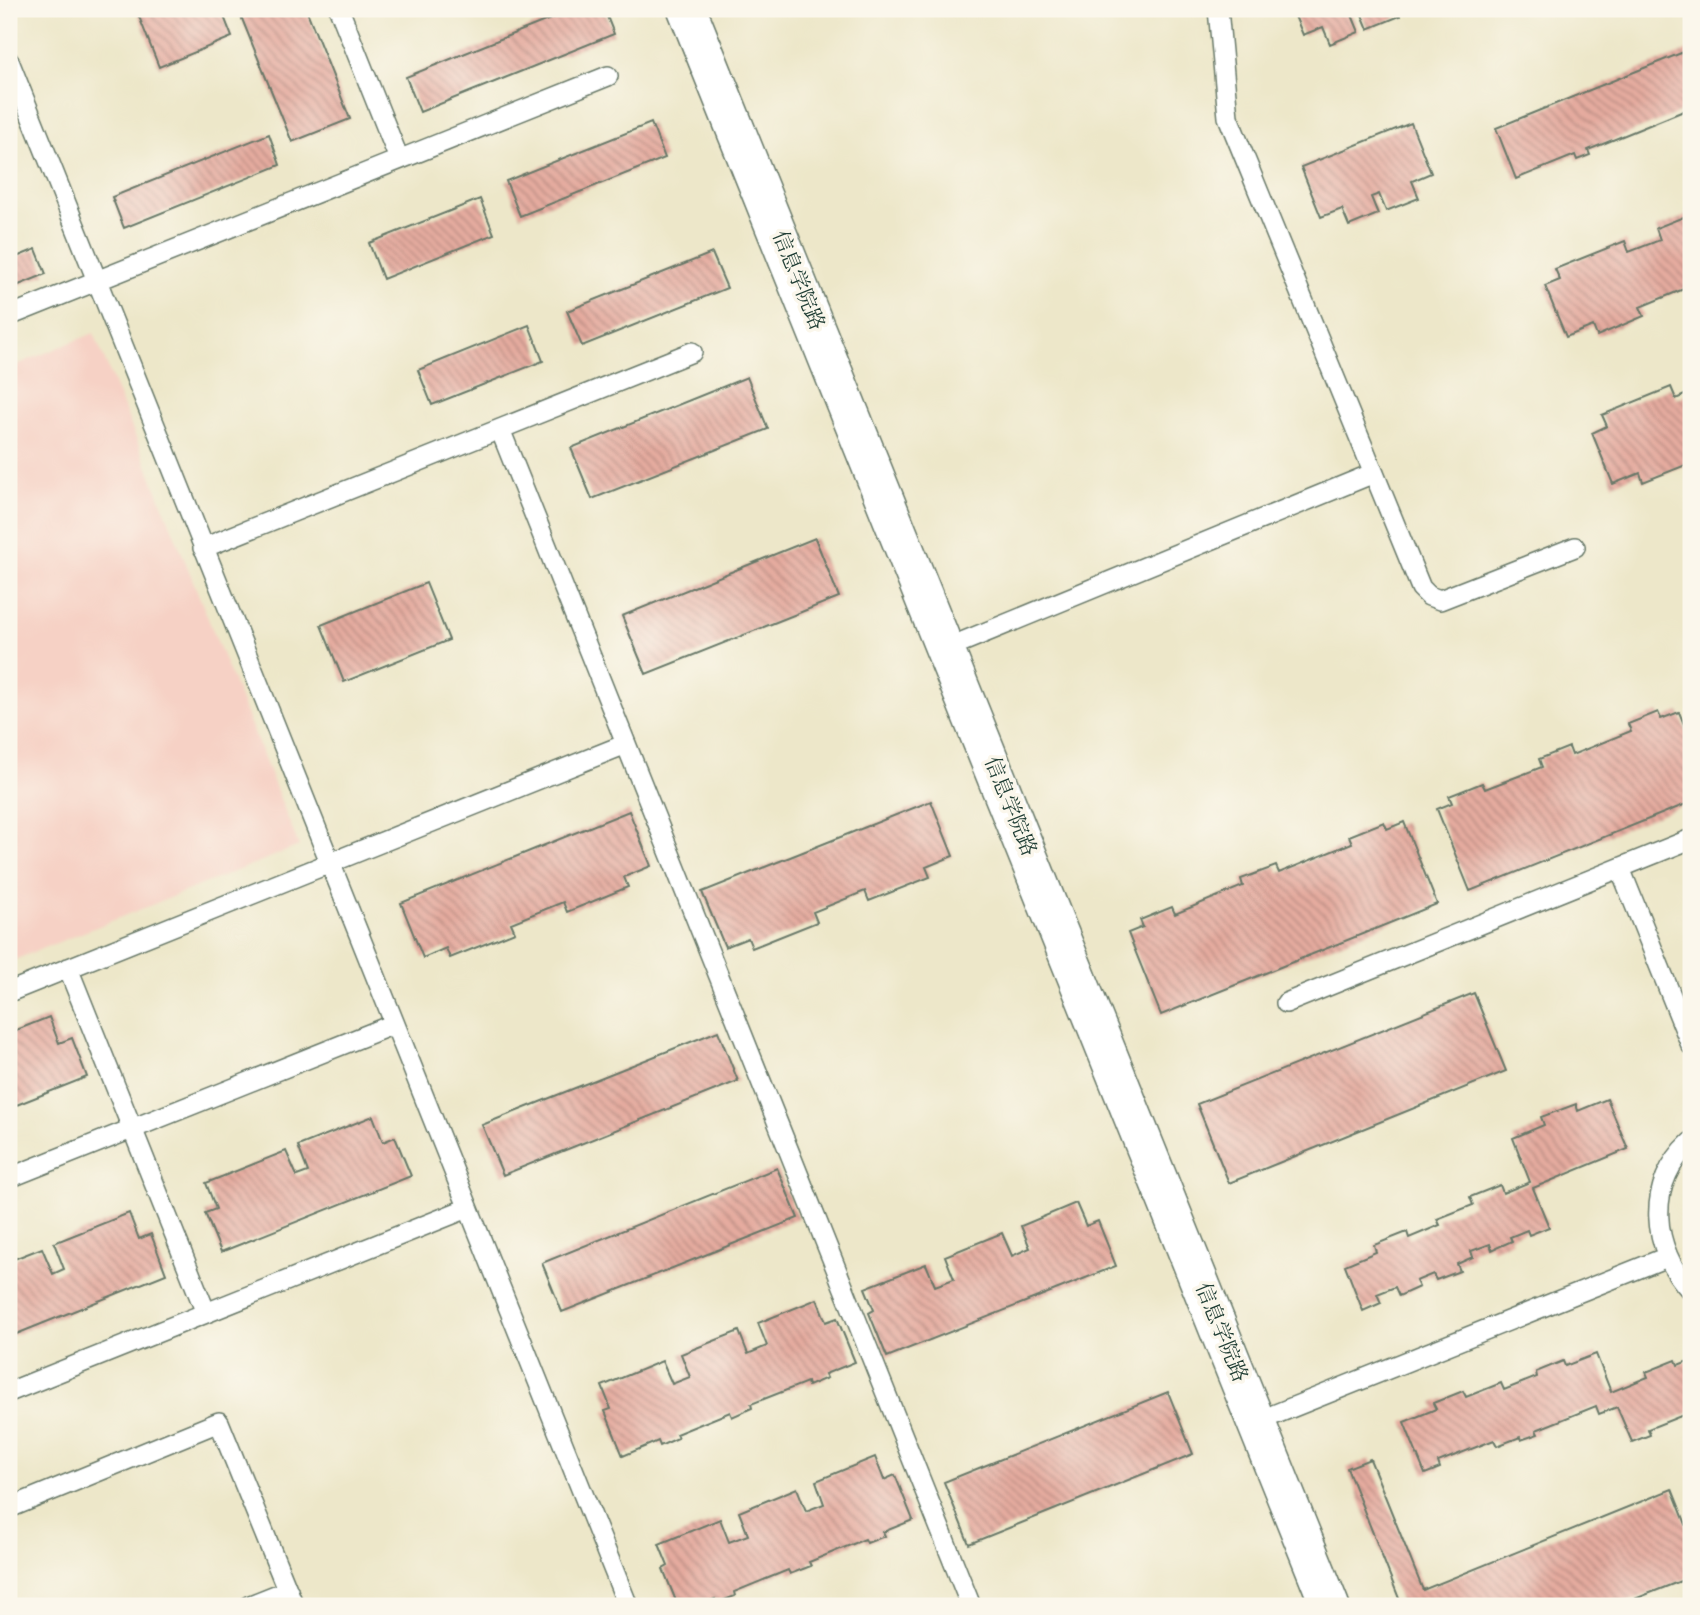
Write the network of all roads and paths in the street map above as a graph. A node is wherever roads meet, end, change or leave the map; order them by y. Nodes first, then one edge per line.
1 (339, 9) edge
2 (687, 9) edge
3 (1218, 9) edge
4 (9, 61) edge
5 (607, 76) dead end
6 (399, 159) junction
7 (96, 280) junction
8 (9, 316) edge
9 (692, 352) dead end
10 (500, 429) junction
11 (1374, 473) junction
12 (1575, 547) dead end
13 (203, 548) junction
14 (945, 649) junction
15 (626, 744) junction
16 (1691, 839) edge
17 (330, 863) junction
18 (1620, 868) junction
19 (68, 968) junction
20 (9, 992) edge
21 (1286, 1003) dead end
22 (394, 1024) junction
23 (1691, 1045) edge
24 (132, 1129) junction
25 (1691, 1142) edge
26 (9, 1178) edge
27 (468, 1208) junction
28 (1667, 1257) junction
29 (1691, 1292) edge
30 (206, 1313) junction
31 (9, 1392) edge
32 (1256, 1422) junction
33 (9, 1508) edge
34 (291, 1598) edge
35 (248, 1606) edge
36 (628, 1606) edge
37 (971, 1606) edge
38 (1330, 1606) edge

1 - 6 lane
2 - 14 street, 信息学院路
3 - 11 lane
4 - 7 lane
5 - 6 lane
6 - 7 lane
7 - 8 lane
7 - 13 lane
9 - 10 lane
10 - 13 lane
10 - 15 lane
11 - 12 lane
11 - 14 lane
13 - 17 lane
14 - 32 street, 信息学院路
15 - 17 lane
15 - 37 lane
16 - 18 lane
17 - 19 lane
17 - 22 lane
18 - 21 lane
18 - 23 lane
19 - 20 lane
19 - 24 lane
22 - 24 lane
22 - 27 lane
24 - 26 lane
24 - 30 lane
25 - 28 lane
27 - 30 lane
27 - 36 lane
28 - 29 lane
28 - 32 lane
30 - 31 lane
32 - 38 street, 信息学院路
33 - 34 lane
34 - 35 lane

